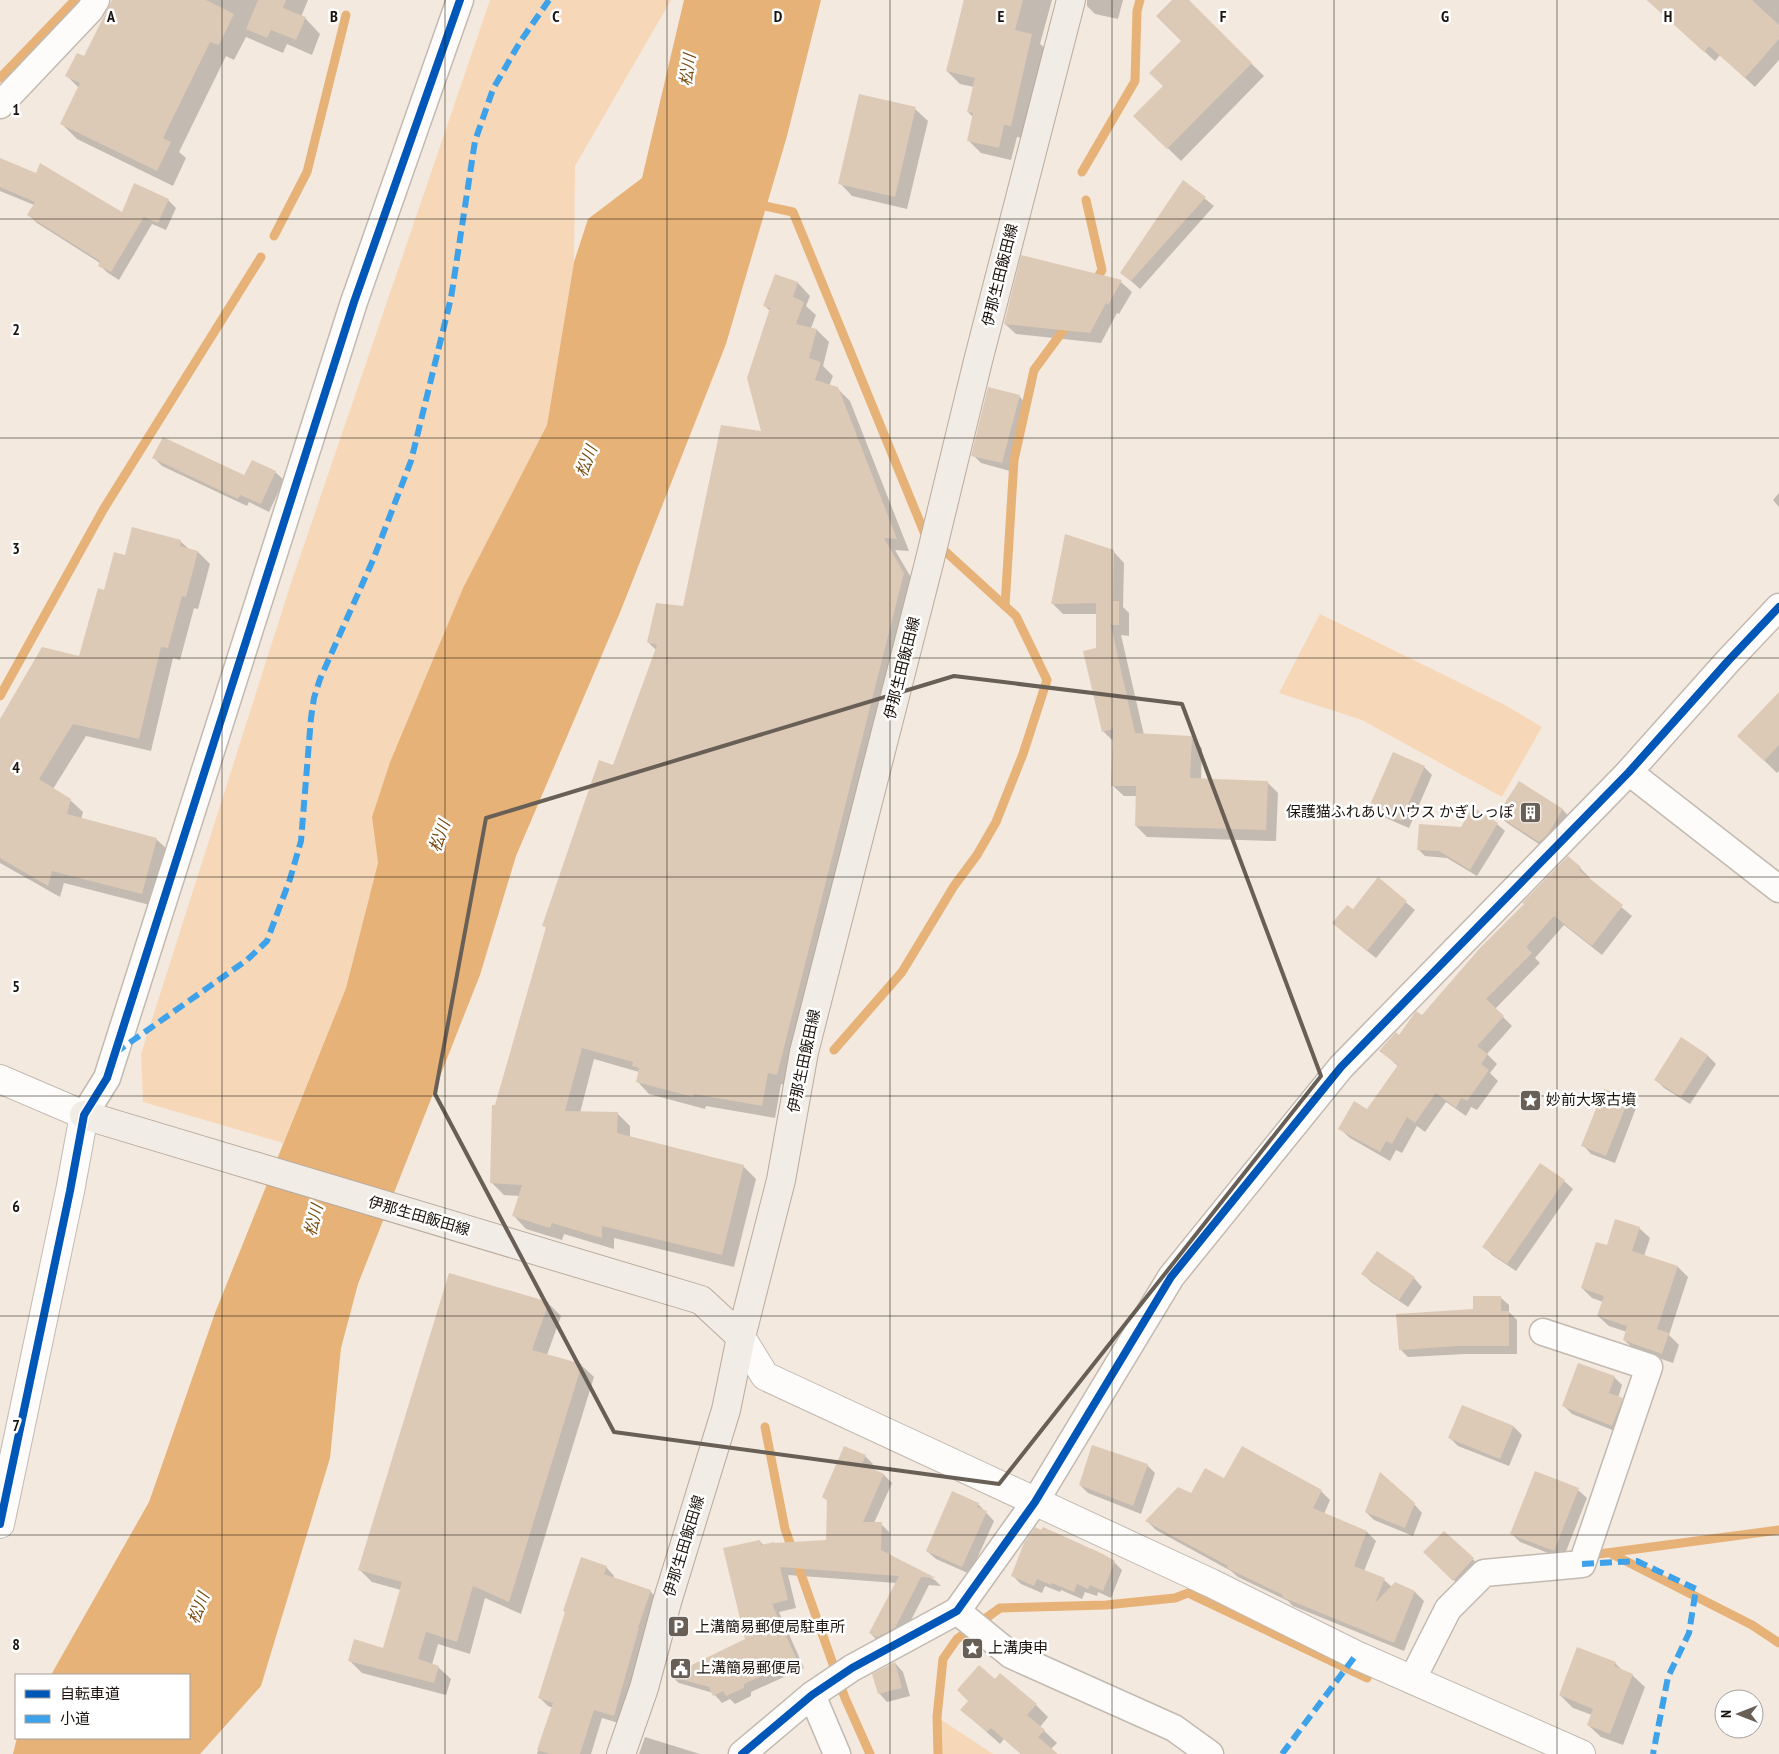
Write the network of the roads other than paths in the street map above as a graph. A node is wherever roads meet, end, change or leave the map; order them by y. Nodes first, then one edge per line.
1 (96, 0) edge
2 (460, 0) edge
3 (1072, 0) edge
4 (0, 105) edge
5 (1779, 607) edge
6 (1629, 772) junction
7 (1779, 889) edge
8 (0, 1079) edge
9 (84, 1115) junction
10 (1543, 1332) dead end
11 (741, 1337) junction
12 (1035, 1502) junction
13 (0, 1524) edge
14 (961, 1614) junction
15 (1412, 1680) junction
16 (818, 1691) junction
17 (621, 1754) edge
18 (742, 1754) edge
19 (837, 1754) edge
20 (1210, 1754) edge
21 (1581, 1754) edge

1 - 4 street
2 - 9 street
3 - 11 main road, 伊那生田飯田線
5 - 6 street
6 - 7 street
6 - 12 street
8 - 9 street
9 - 11 main road, 伊那生田飯田線
9 - 13 street
10 - 15 street
11 - 12 street
11 - 17 main road, 伊那生田飯田線
12 - 14 street
12 - 15 street
14 - 16 street
14 - 20 street
15 - 21 street
16 - 18 street
16 - 19 street

